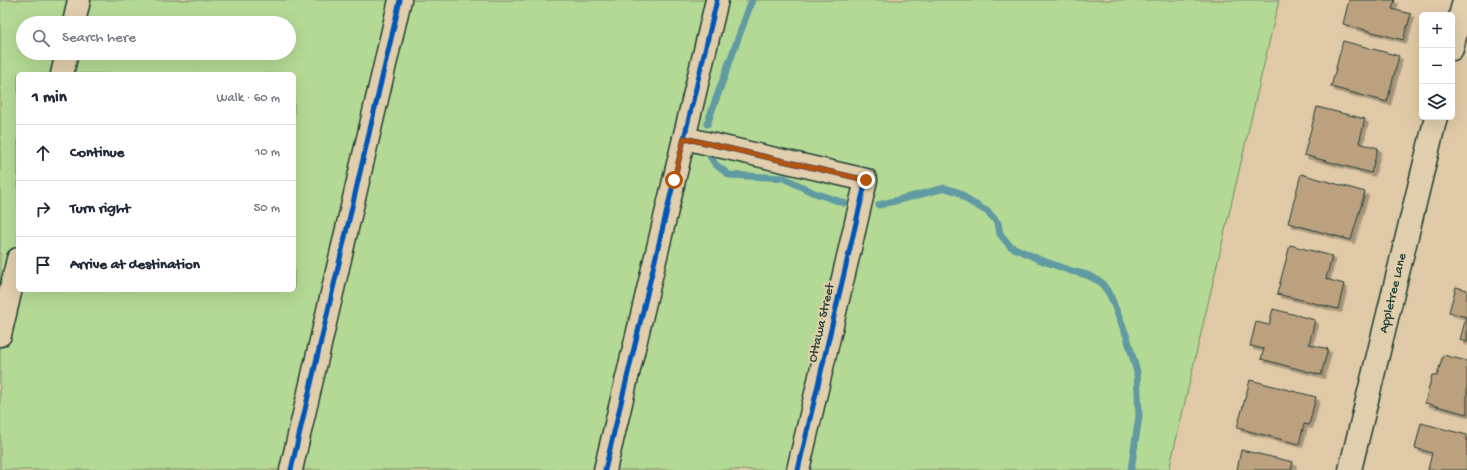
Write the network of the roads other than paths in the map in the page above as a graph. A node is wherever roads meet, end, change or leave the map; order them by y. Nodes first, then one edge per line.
1 (79, 0) edge
2 (400, 0) edge
3 (717, 0) edge
4 (1464, 0) edge
5 (76, 16) edge
6 (1452, 48) edge
7 (65, 60) edge
8 (62, 72) edge
9 (1435, 120) edge
10 (684, 138) junction
11 (16, 267) edge
12 (0, 335) edge
13 (291, 470) edge
14 (605, 470) edge
15 (798, 470) edge
16 (1350, 470) edge

1 - 5 street
2 - 13 street
3 - 10 street
4 - 6 street
7 - 8 street
9 - 16 street, Appletree Lane
10 - 14 street
10 - 15 street, Ottawa Street
11 - 12 street

